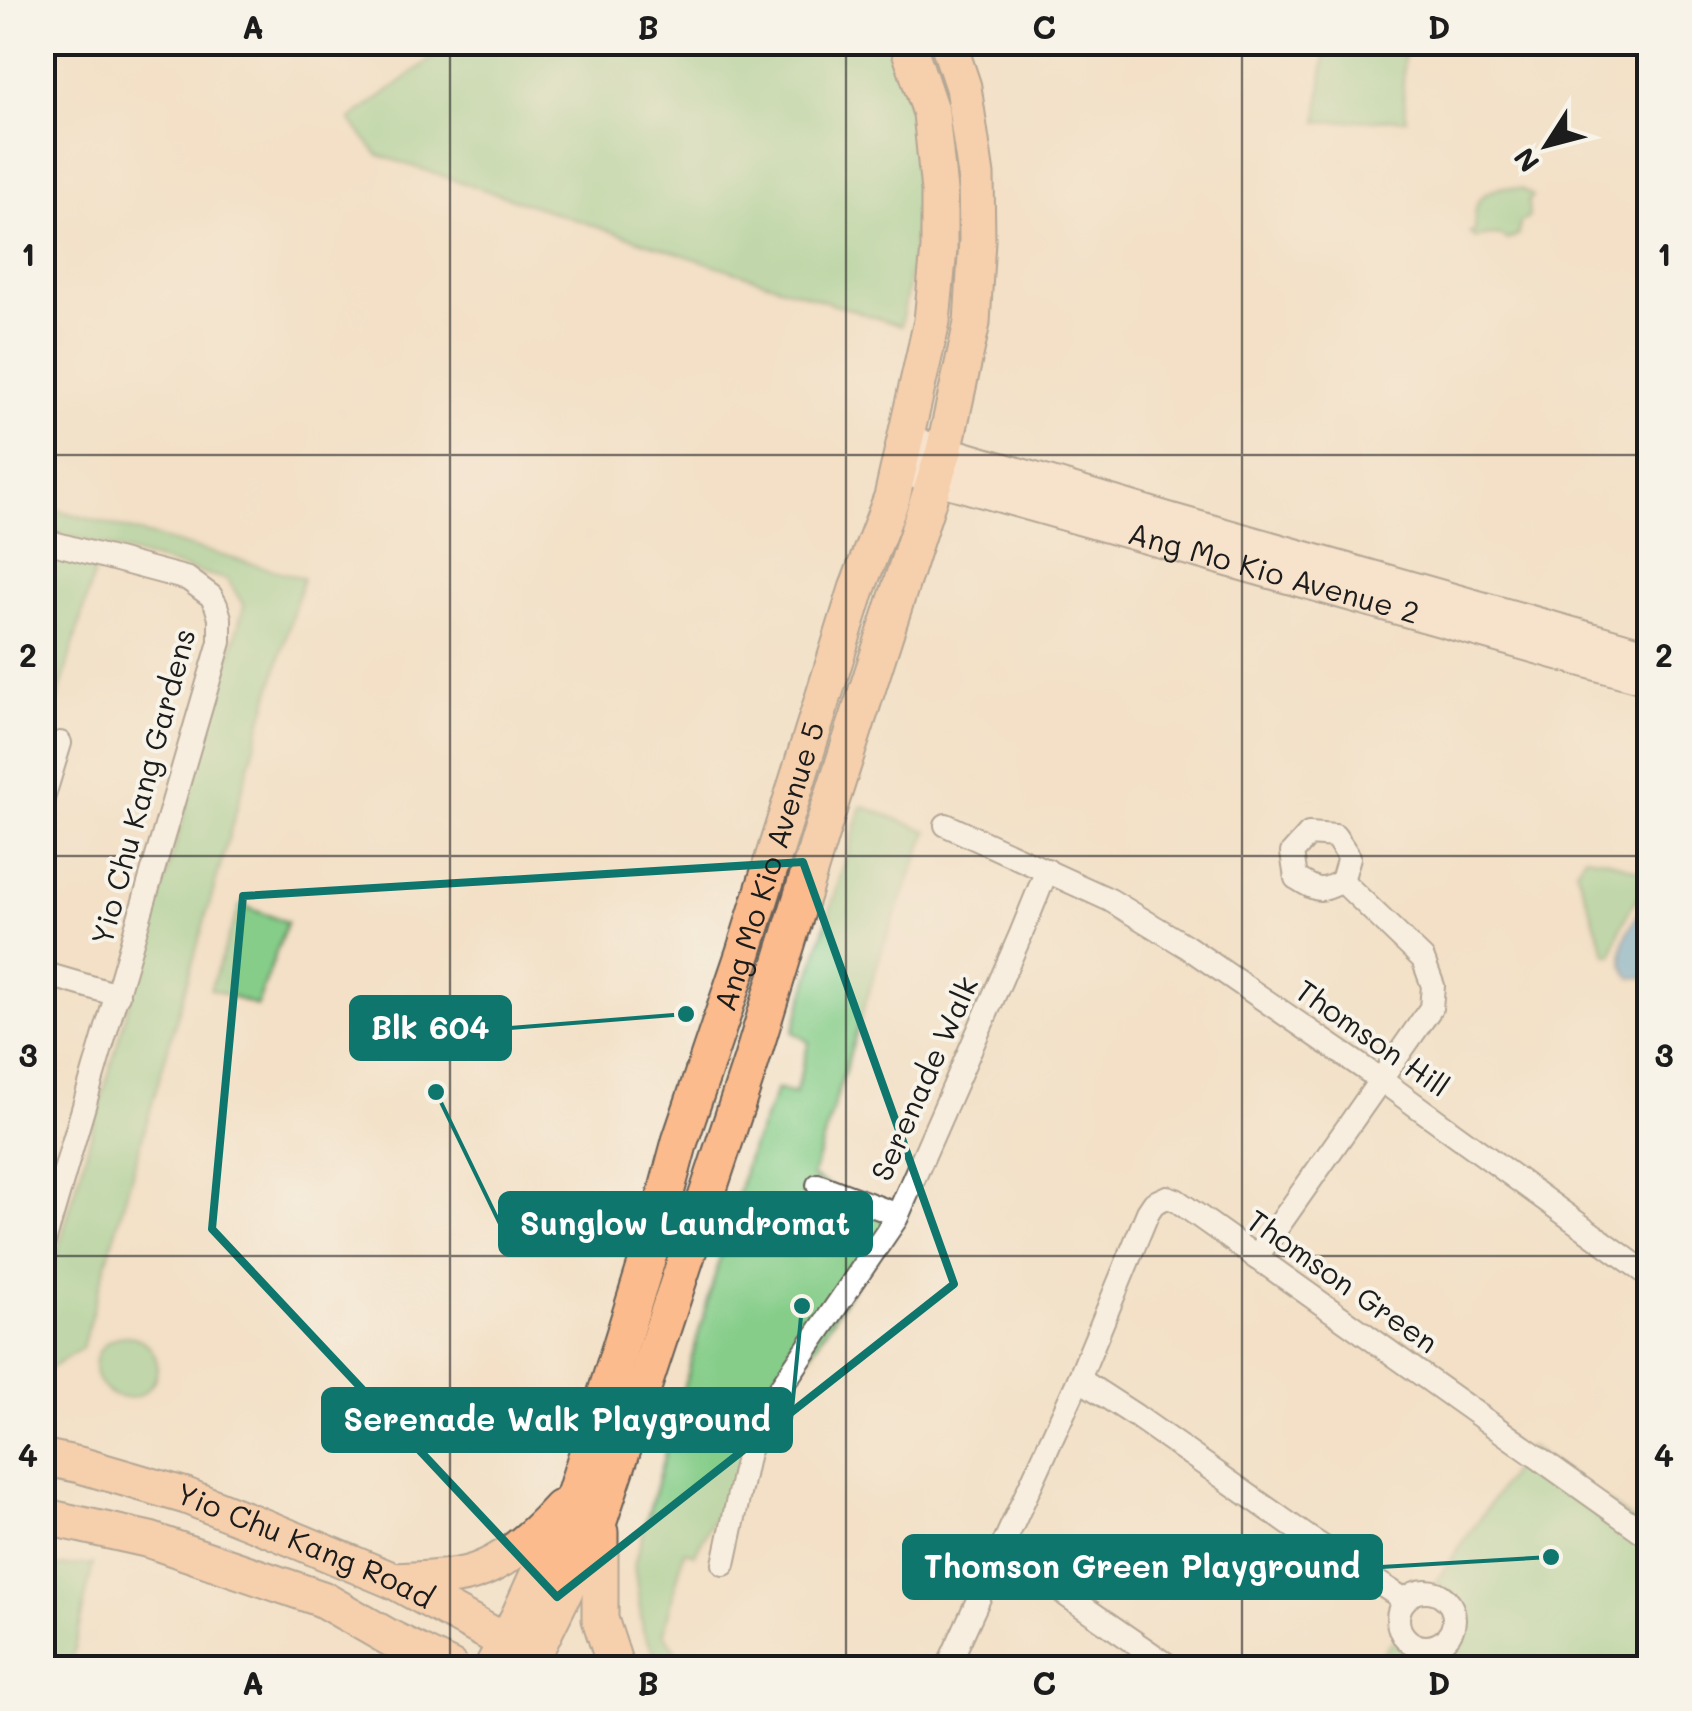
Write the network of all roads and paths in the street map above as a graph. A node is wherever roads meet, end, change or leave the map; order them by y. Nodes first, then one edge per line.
1 (907, 42) edge
2 (948, 42) edge
3 (901, 454) junction
4 (940, 464) junction
5 (42, 540) edge
6 (1298, 567) junction
7 (1650, 656) edge
8 (1650, 680) edge
9 (60, 743) dead end
10 (42, 802) edge
11 (946, 826) dead end
12 (1046, 870) junction
13 (1342, 882) dead end
14 (42, 973) edge
15 (118, 995) junction
16 (1381, 1080) junction
17 (818, 1184) dead end
18 (898, 1215) junction
19 (42, 1249) edge
20 (1256, 1258) junction
21 (1650, 1276) edge
22 (1079, 1379) junction
23 (42, 1457) edge
24 (575, 1492) junction
25 (42, 1516) edge
26 (600, 1520) junction
27 (1650, 1537) edge
28 (1002, 1551) junction
29 (724, 1564) dead end
30 (394, 1581) junction
31 (1404, 1600) dead end
32 (390, 1638) junction
33 (523, 1661) edge
34 (410, 1668) edge
35 (451, 1668) edge
36 (616, 1668) edge
37 (947, 1668) edge
38 (1172, 1668) edge

1 - 3 main road, Ang Mo Kio Avenue 5
2 - 4 main road, Ang Mo Kio Avenue 5
3 - 4 main road, Ang Mo Kio Avenue 2
3 - 24 main road, Ang Mo Kio Avenue 5
4 - 6 main road, Ang Mo Kio Avenue 2
4 - 26 main road, Ang Mo Kio Avenue 5
5 - 15 street, Yio Chu Kang Gardens
6 - 7 main road, Ang Mo Kio Avenue 2
6 - 8 main road, Ang Mo Kio Avenue 2
9 - 10 street
11 - 12 street
12 - 16 street, Thomson Hill
12 - 18 street, Serenade Walk
13 - 16 street
14 - 15 street, Yio Chu Kang Gardens
15 - 19 street, Yio Chu Kang Gardens
16 - 20 street
16 - 21 street, Thomson Hill
17 - 18 street
18 - 29 street, Serenade Walk
20 - 22 street, Thomson Green
20 - 27 street, Thomson Green
22 - 28 street, Thomson Green
22 - 31 street
23 - 30 main road, Yio Chu Kang Road
24 - 30 main road
24 - 33 main road, Ang Mo Kio Avenue 5
25 - 32 main road, Yio Chu Kang Road
26 - 33 main road, Ang Mo Kio Avenue 5
26 - 36 main road
28 - 37 street, Thomson Green
28 - 38 street
30 - 33 main road, Yio Chu Kang Road
32 - 34 main road
32 - 35 main road, Yio Chu Kang Road

